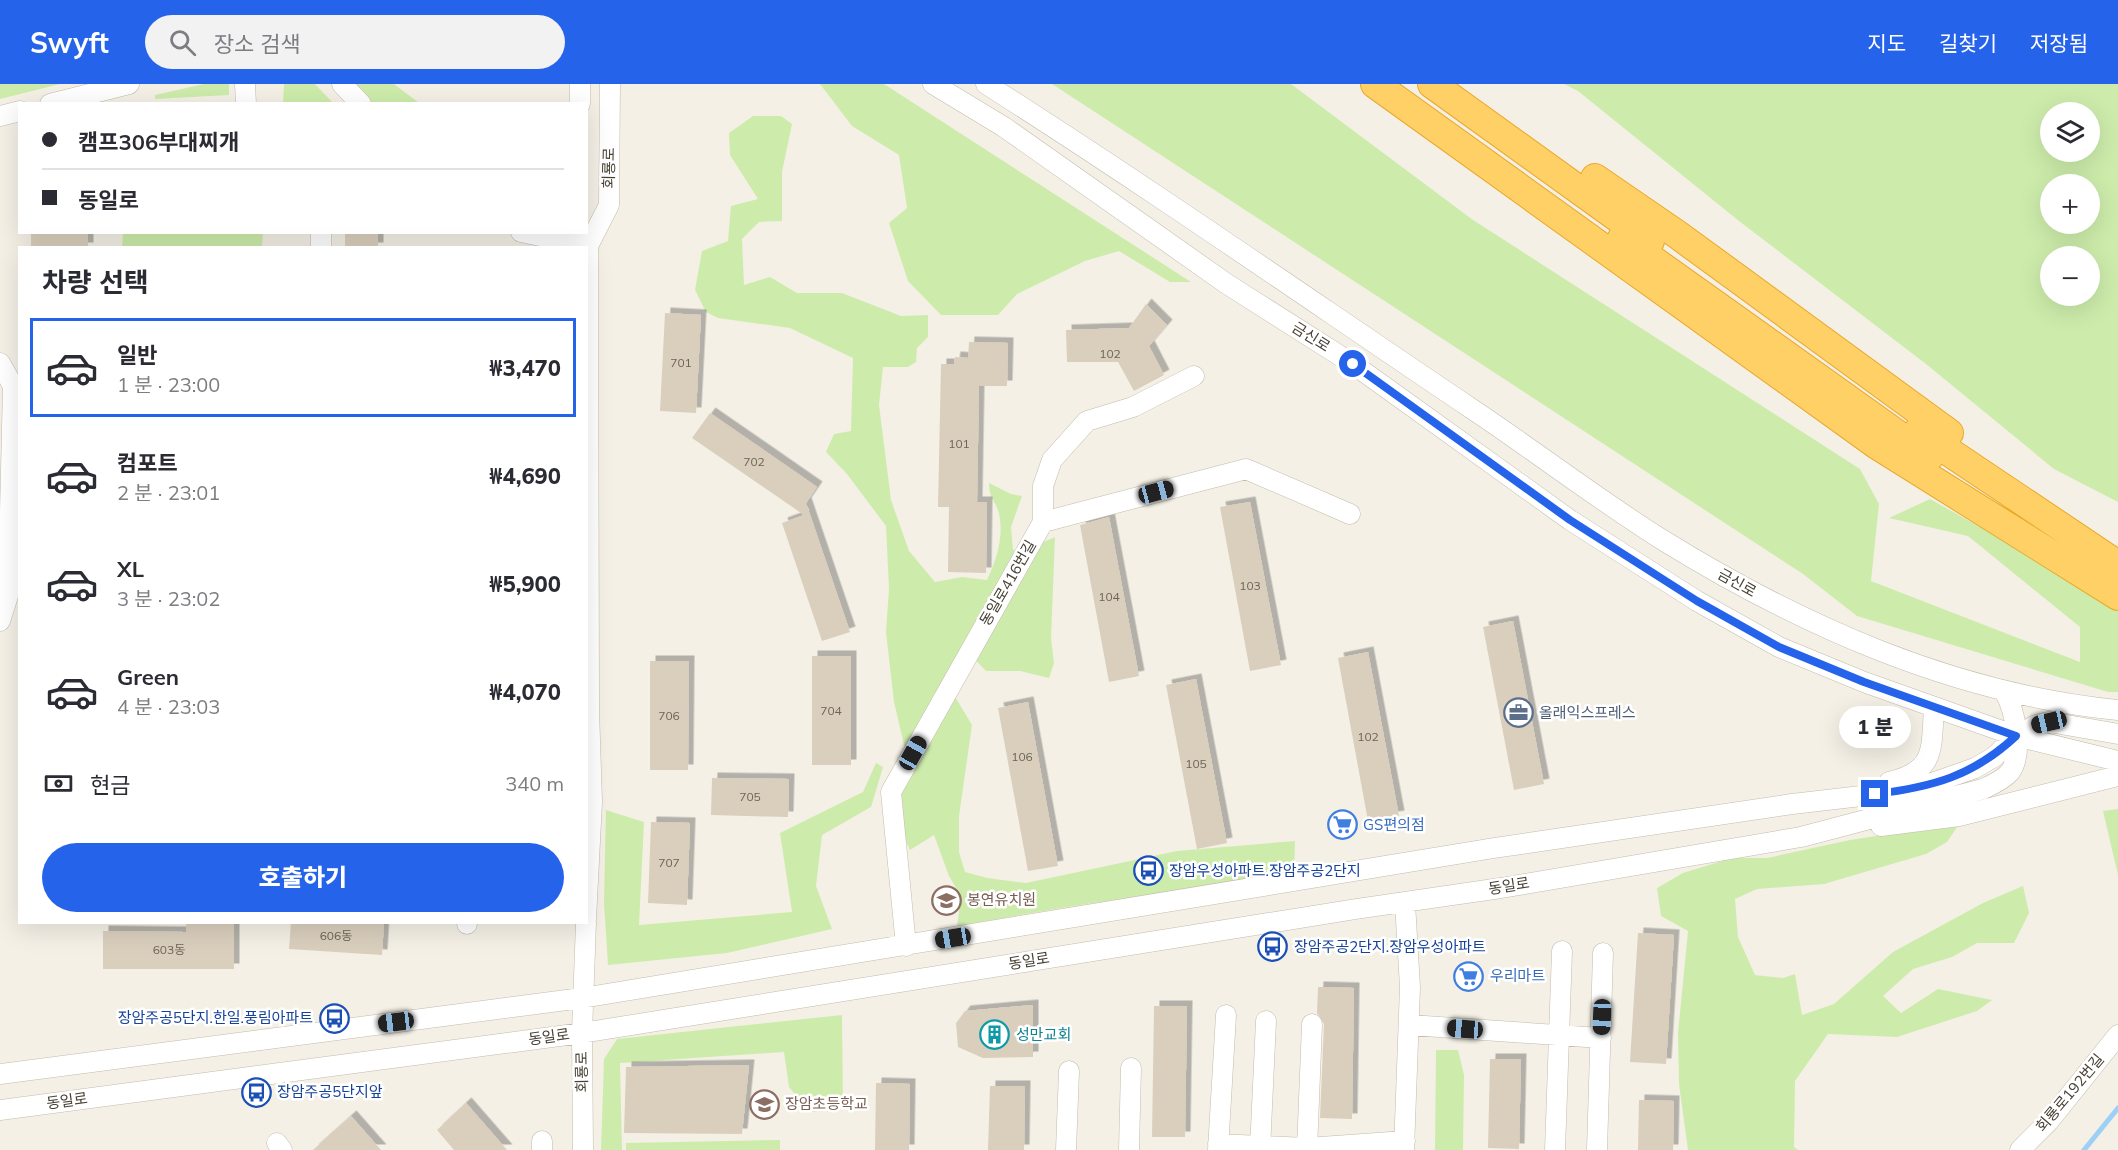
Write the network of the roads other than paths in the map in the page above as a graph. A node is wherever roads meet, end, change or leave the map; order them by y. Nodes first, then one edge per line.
1 (129, 84) edge
2 (245, 84) edge
3 (342, 84) edge
4 (580, 84) edge
5 (610, 84) edge
6 (933, 84) edge
7 (986, 84) edge
8 (1375, 84) edge
9 (1409, 84) edge
10 (1432, 84) edge
11 (1460, 84) edge
12 (58, 102) edge
13 (246, 102) edge
14 (359, 102) edge
15 (580, 102) edge
16 (18, 112) edge
17 (0, 116) edge
18 (1473, 123) junction
19 (540, 234) edge
20 (587, 239) edge
21 (0, 363) edge
22 (1194, 376) dead end
23 (5, 502) edge
24 (1350, 514) dead end
25 (1043, 522) junction
26 (2118, 551) edge
27 (2118, 565) edge
28 (2118, 583) edge
29 (14, 596) edge
30 (2118, 596) edge
31 (0, 621) edge
32 (2004, 691) junction
33 (1934, 708) junction
34 (588, 709) edge
35 (2118, 710) edge
36 (2118, 734) edge
37 (2016, 736) junction
38 (2118, 761) edge
39 (2118, 776) edge
40 (1792, 804) junction
41 (1801, 837) junction
42 (588, 881) edge
43 (1405, 903) junction
44 (586, 924) edge
45 (906, 946) junction
46 (1562, 951) dead end
47 (1603, 953) dead end
48 (582, 998) junction
49 (1226, 1015) dead end
50 (1266, 1021) dead end
51 (1312, 1024) dead end
52 (1410, 1025) junction
53 (582, 1033) junction
54 (2118, 1035) edge
55 (1559, 1037) junction
56 (1601, 1038) junction
57 (1131, 1068) dead end
58 (1069, 1071) dead end
59 (0, 1074) edge
60 (0, 1110) edge
61 (1405, 1145) edge
62 (1218, 1147) edge
63 (1260, 1148) edge
64 (1307, 1149) edge
65 (583, 1150) edge
66 (1066, 1150) edge
67 (1129, 1150) edge
68 (1555, 1150) edge
69 (1597, 1150) edge
70 (2020, 1150) edge

1 - 12 street
2 - 13 street
3 - 14 street
4 - 15 street
5 - 20 street, 회룡로
6 - 33 street, 금신로
7 - 32 street, 금신로
8 - 30 highway
9 - 18 highway
10 - 18 highway
11 - 26 highway
16 - 17 street
18 - 27 highway
18 - 28 highway
19 - 20 street
21 - 23 street
22 - 25 street
23 - 29 street
24 - 25 street, 동일로416번길
25 - 45 street, 동일로416번길
29 - 31 street
32 - 35 street
32 - 37 street, 동일로
33 - 37 street, 금신로
33 - 40 street
34 - 42 street, 회룡로
36 - 37 street
37 - 38 street
37 - 40 street
37 - 41 street, 동일로
39 - 41 street
40 - 45 street
41 - 43 street, 동일로
43 - 52 street
43 - 53 street, 동일로
44 - 48 street, 회룡로
45 - 48 street
46 - 55 street
47 - 56 street
48 - 53 street, 회룡로
48 - 59 street
49 - 62 street
50 - 63 street
51 - 64 street
52 - 55 street
52 - 61 street
53 - 60 street, 동일로
53 - 65 street, 회룡로
54 - 70 street, 회룡로192번길
55 - 56 street
55 - 68 street
56 - 69 street
57 - 67 street
58 - 66 street
61 - 64 street
62 - 63 street
63 - 64 street

